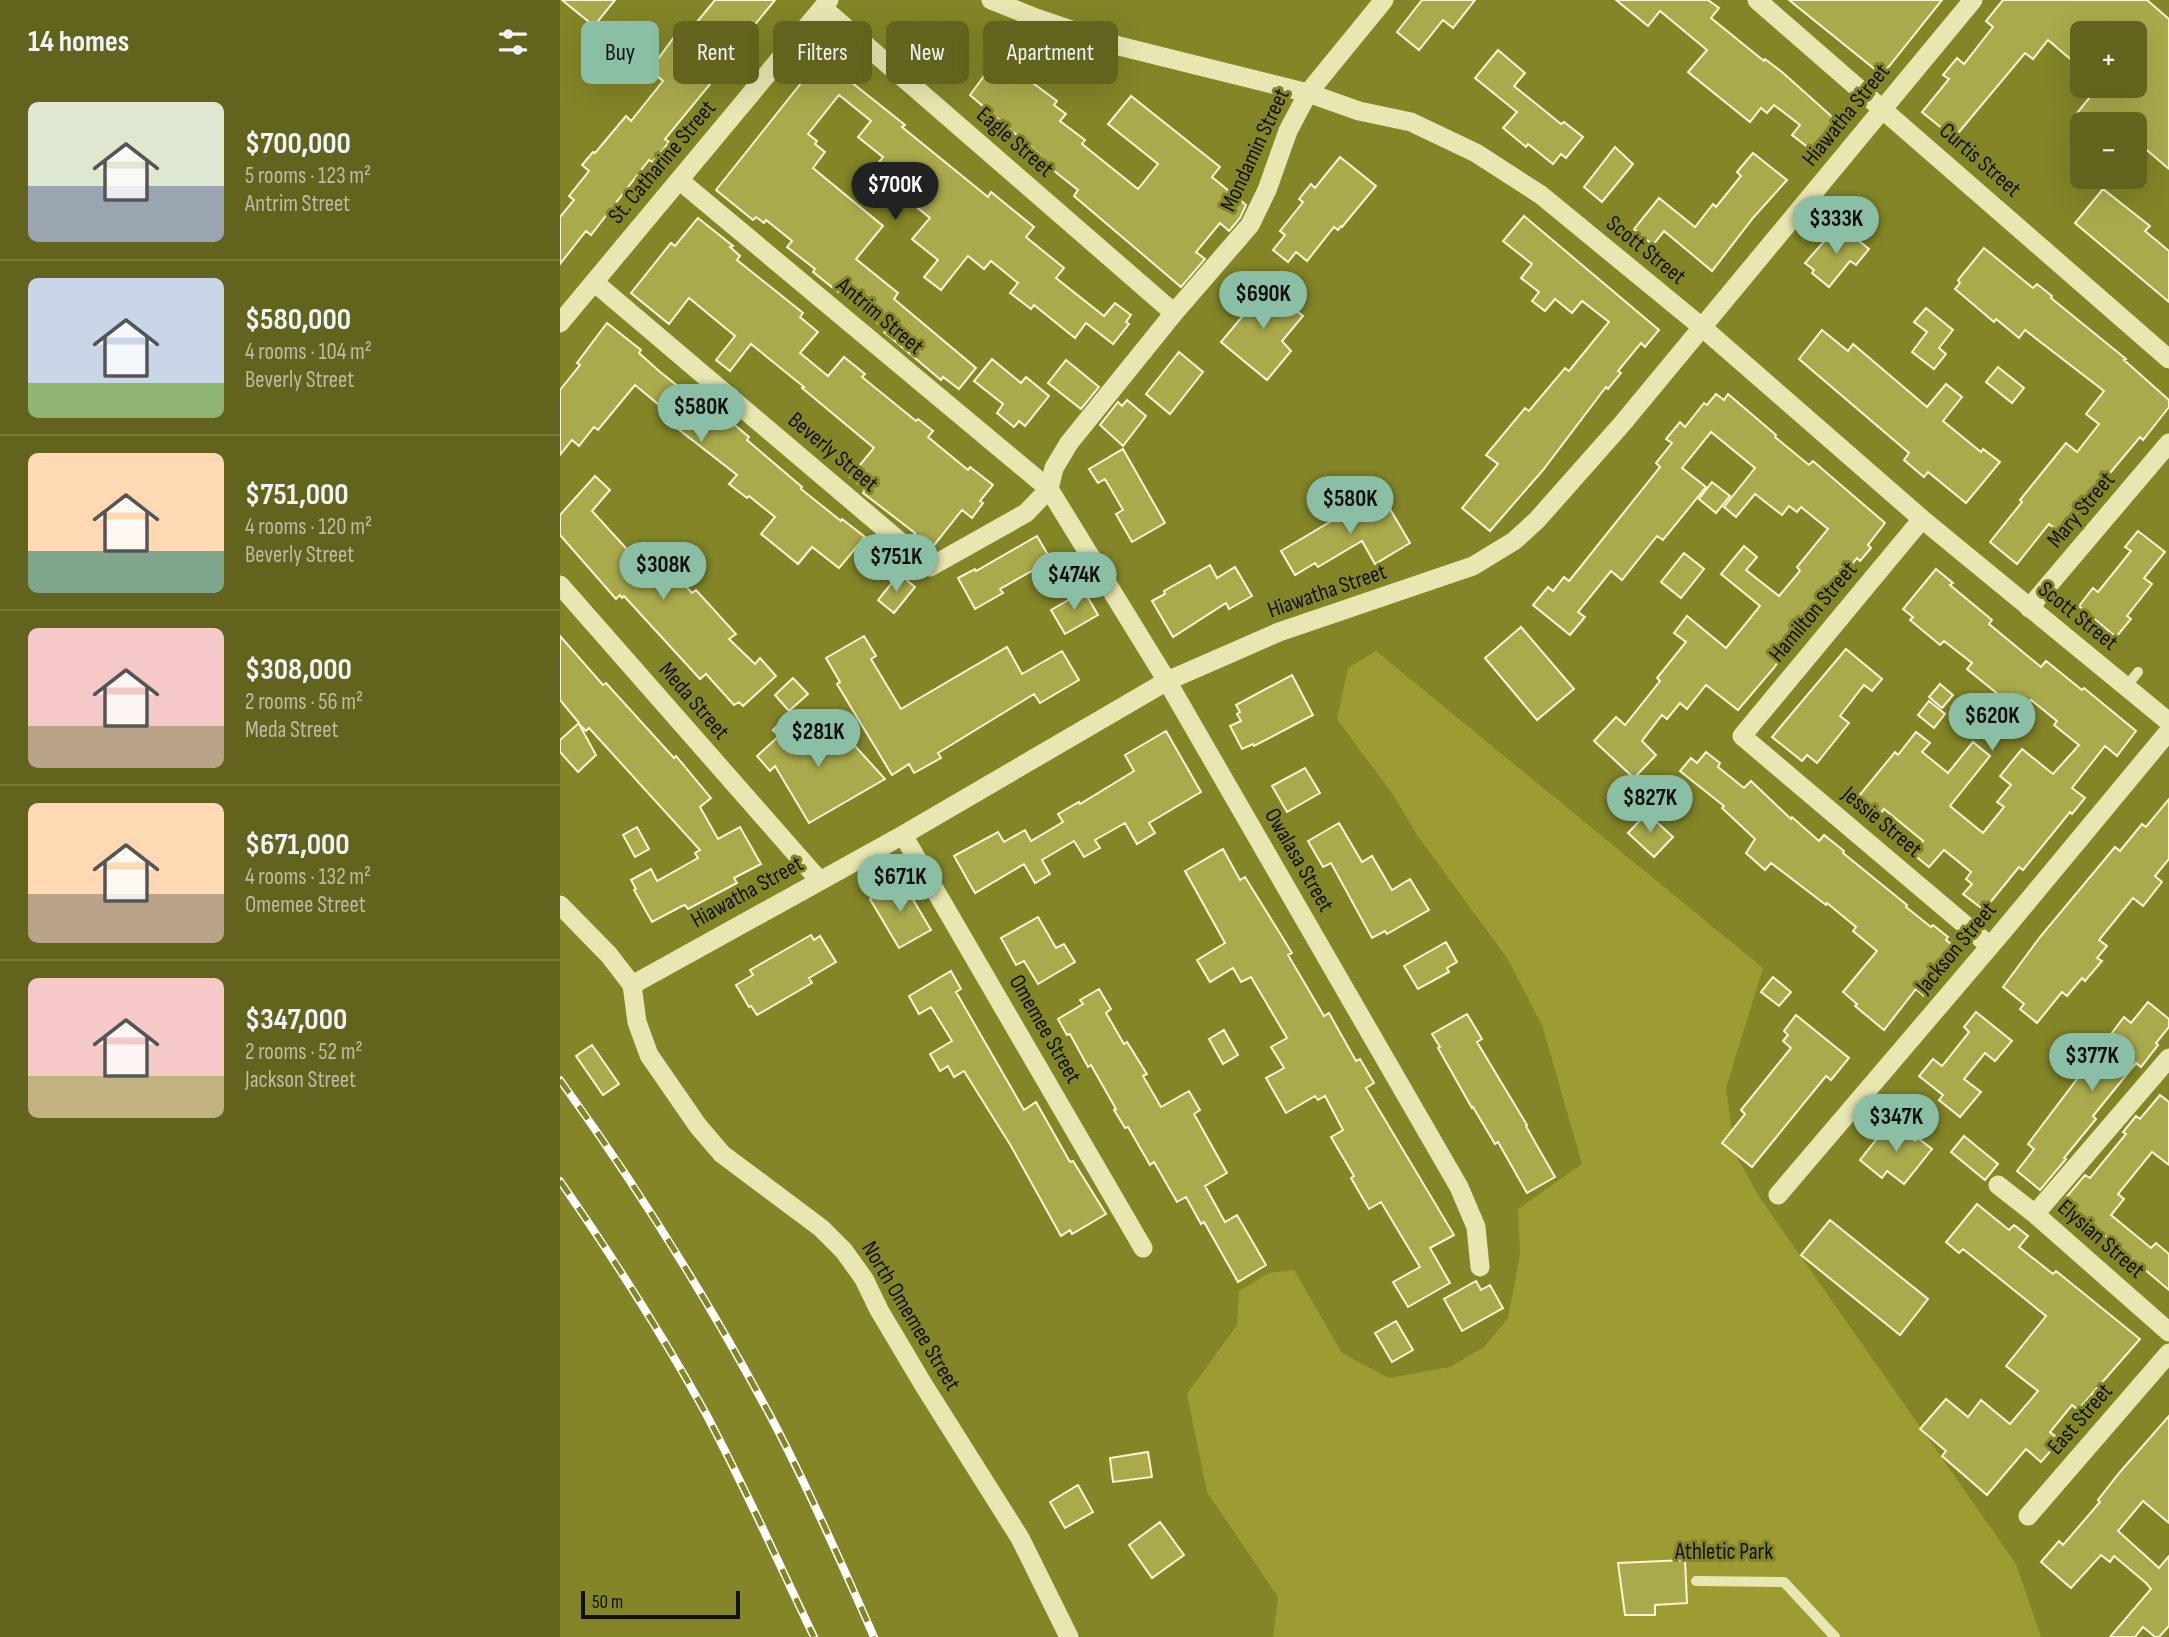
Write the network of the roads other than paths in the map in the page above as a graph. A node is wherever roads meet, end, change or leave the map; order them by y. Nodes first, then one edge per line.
1 (991, 0) edge
2 (1384, 0) edge
3 (1757, 0) edge
4 (1973, 0) edge
5 (826, 4) edge
6 (1308, 93) junction
7 (1883, 108) junction
8 (679, 180) junction
9 (594, 282) junction
10 (1174, 313) junction
11 (560, 323) edge
12 (1703, 327) junction
13 (2169, 359) edge
14 (2169, 443) edge
15 (1049, 489) junction
16 (1922, 519) junction
17 (560, 585) edge
18 (2029, 608) junction
19 (1167, 681) junction
20 (2169, 722) edge
21 (2169, 731) edge
22 (1742, 736) joint
23 (903, 835) junction
24 (819, 880) junction
25 (560, 905) edge
26 (1990, 946) junction
27 (632, 985) junction
28 (2169, 1058) edge
29 (1998, 1185) dead end
30 (1778, 1195) dead end
31 (2035, 1214) junction
32 (1143, 1248) dead end
33 (1480, 1268) dead end
34 (2169, 1332) edge
35 (2166, 1363) edge
36 (2028, 1517) dead end
37 (1696, 1581) dead end
38 (1069, 1637) edge
39 (1835, 1637) edge

1 - 6 street, Scott Street
2 - 6 street, Mondamin Street
3 - 7 street, Curtis Street
4 - 7 street, Hiawatha Street
5 - 8 street, St. Catharine Street
5 - 10 street, Eagle Street
6 - 10 street, Mondamin Street
6 - 12 street, Scott Street
7 - 12 street, Hiawatha Street
7 - 13 street, Curtis Street
8 - 9 street, St. Catharine Street
8 - 15 street, Antrim Street
9 - 11 street, St. Catharine Street
9 - 15 street, Beverly Street
10 - 15 street, Mondamin Street
12 - 16 street, Scott Street
12 - 19 street, Hiawatha Street
14 - 18 street, Mary Street
15 - 19 street, Owalasa Street
16 - 18 street, Scott Street
16 - 22 street, Hamilton Street
17 - 24 street, Meda Street
18 - 20 street, Scott Street
19 - 23 street, Hiawatha Street
19 - 33 street, Owalasa Street
21 - 26 street, Jackson Street
22 - 26 street, Jessie Street
23 - 24 street, Hiawatha Street
23 - 32 street, Omemee Street
24 - 27 street, Hiawatha Street
25 - 27 street
26 - 30 street, Jackson Street
27 - 38 street, North Omemee Street
28 - 31 street
29 - 31 street, Elysian Street
31 - 34 street, Elysian Street
35 - 36 street, East Street
37 - 39 lane

